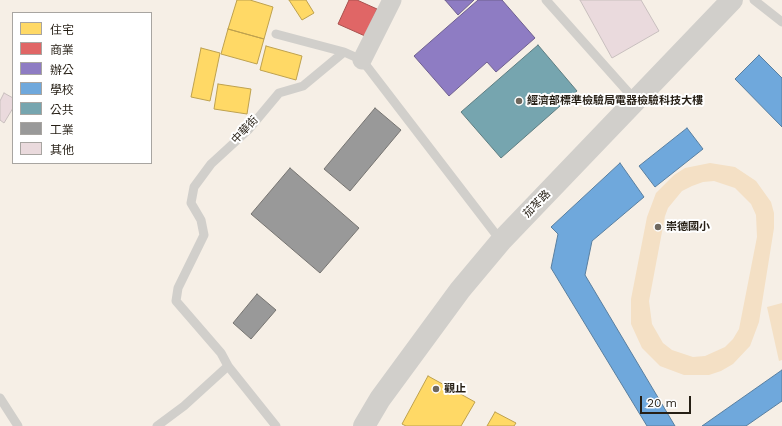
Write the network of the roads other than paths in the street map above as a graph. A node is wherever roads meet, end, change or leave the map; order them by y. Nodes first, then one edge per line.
1 (392, 0) edge
2 (546, 0) edge
3 (732, 0) edge
4 (754, 0) edge
5 (782, 22) edge
6 (276, 34) dead end
7 (344, 52) junction
8 (362, 60) junction
9 (636, 101) junction
10 (501, 241) junction
11 (228, 366) junction
12 (0, 398) edge
13 (18, 426) edge
14 (157, 426) edge
15 (276, 426) edge
16 (364, 426) edge

1 - 8 street
2 - 9 lane
3 - 9 street, 茄苳路
4 - 5 lane
6 - 7 lane
7 - 8 lane
7 - 11 lane, 中華街
8 - 10 lane
9 - 10 street, 茄苳路
10 - 16 street, 茄苳路
11 - 14 lane
11 - 15 lane, 中華街
12 - 13 lane

